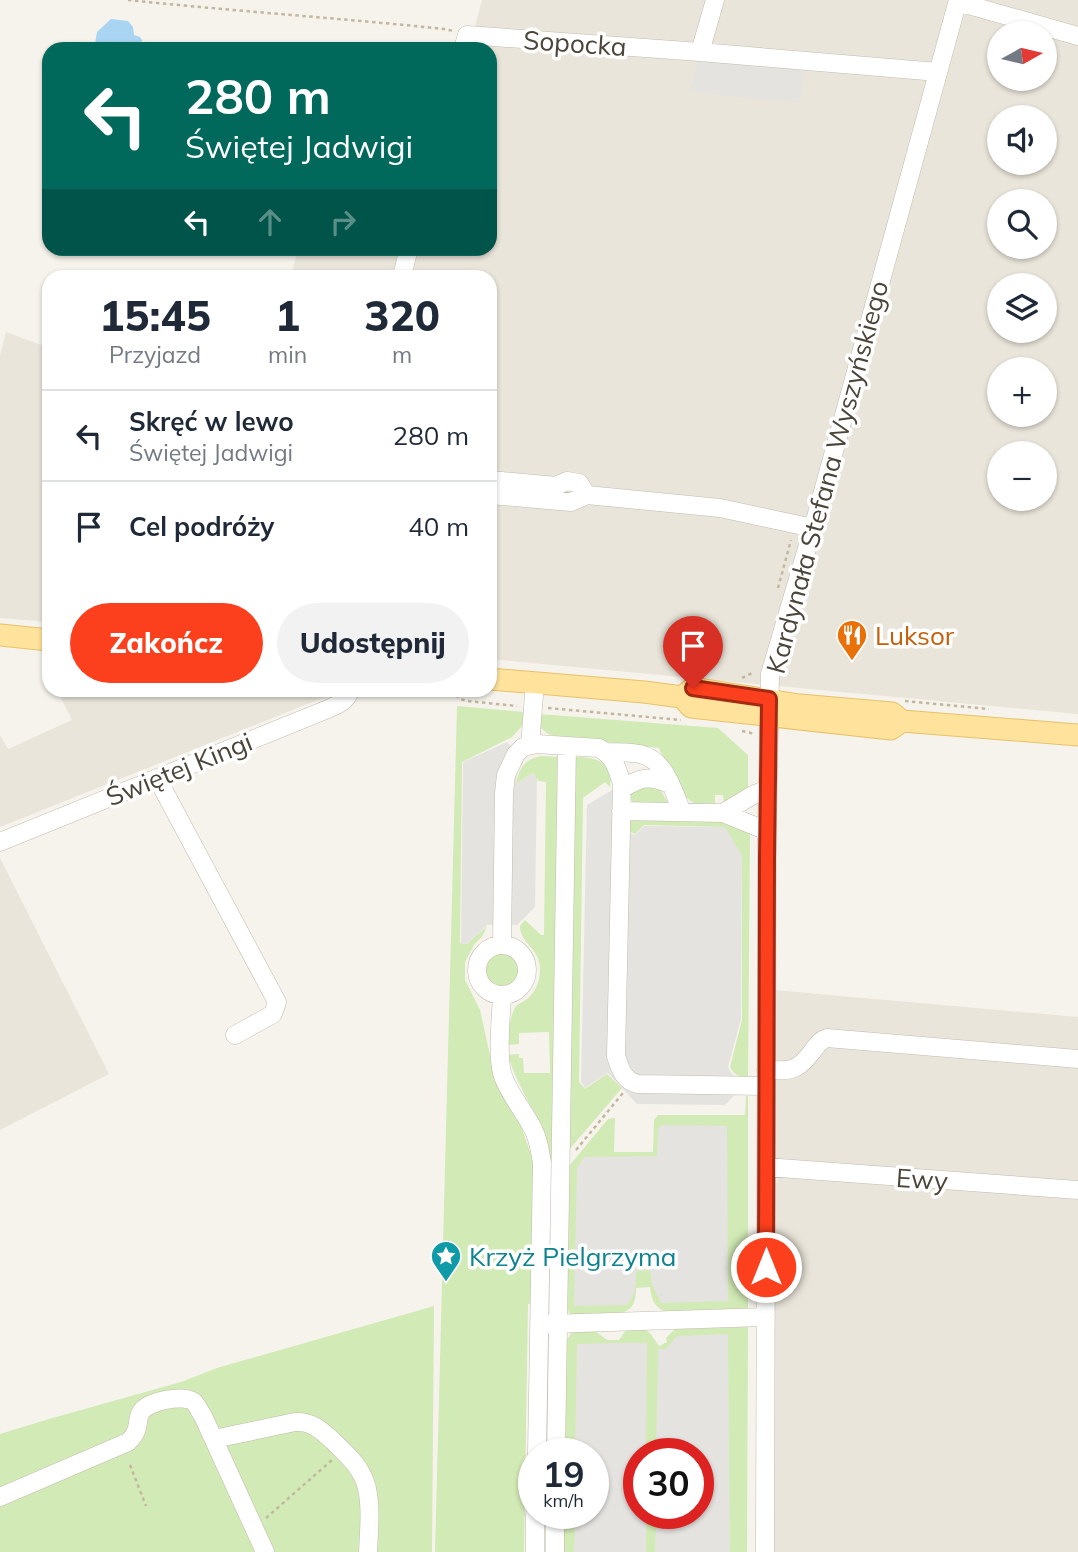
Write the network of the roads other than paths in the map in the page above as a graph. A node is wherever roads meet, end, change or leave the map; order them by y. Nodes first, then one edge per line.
1 (715, 0) edge
2 (958, 1) edge
3 (1078, 36) edge
4 (497, 43) edge
5 (700, 52) junction
6 (938, 72) junction
7 (497, 481) edge
8 (587, 495) junction
9 (497, 496) edge
10 (813, 527) junction
11 (0, 635) edge
12 (42, 638) edge
13 (497, 680) edge
14 (535, 683) junction
15 (347, 697) edge
16 (769, 708) junction
17 (1078, 735) edge
18 (530, 745) junction
19 (567, 746) junction
20 (606, 752) junction
21 (157, 778) junction
22 (670, 784) junction
23 (622, 789) junction
24 (767, 789) junction
25 (621, 811) junction
26 (682, 812) junction
27 (723, 813) junction
28 (767, 831) junction
29 (0, 842) edge
30 (502, 944) junction
31 (502, 996) junction
32 (235, 1035) dead end
33 (1078, 1059) edge
34 (766, 1078) junction
35 (766, 1167) junction
36 (1078, 1190) edge
37 (766, 1317) junction
38 (539, 1324) junction
39 (558, 1324) junction
40 (537, 1438) edge
41 (556, 1438) edge
42 (214, 1439) junction
43 (0, 1497) edge
44 (536, 1529) edge
45 (555, 1529) edge
46 (265, 1552) edge
47 (369, 1552) edge
48 (535, 1552) edge
49 (555, 1552) edge
50 (765, 1552) edge

1 - 5 street
2 - 3 street
2 - 6 street, Kardynała Stefana Wyszyńskiego
4 - 5 street, Sopocka
5 - 6 street, Sopocka
6 - 10 street, Kardynała Stefana Wyszyńskiego
7 - 8 street
8 - 9 street
8 - 10 street
10 - 16 street, Kardynała Stefana Wyszyńskiego
11 - 12 main road
13 - 14 main road
14 - 16 main road
14 - 18 street
15 - 21 street, Świętej Kingi
16 - 17 main road
16 - 24 street, Kardynała Stefana Wyszyńskiego
18 - 19 street
18 - 30 street
19 - 20 street
19 - 39 street
20 - 22 street
20 - 23 street
21 - 29 street, Świętej Kingi
21 - 32 street
22 - 23 street
22 - 26 street
23 - 25 street
24 - 27 street
24 - 28 street, Kardynała Stefana Wyszyńskiego
25 - 26 street
25 - 34 street
26 - 27 street
27 - 28 street
28 - 34 street, Kardynała Stefana Wyszyńskiego
30 - 31 street
30 - 31 street
31 - 38 street
33 - 34 street
34 - 35 street, Kardynała Stefana Wyszyńskiego
35 - 36 street, Ewy
35 - 37 street, Kardynała Stefana Wyszyńskiego
37 - 39 street
37 - 50 street, Kardynała Stefana Wyszyńskiego
38 - 39 street
38 - 40 street
39 - 41 street
42 - 43 street
42 - 46 street
42 - 47 street
44 - 48 street
45 - 49 street

